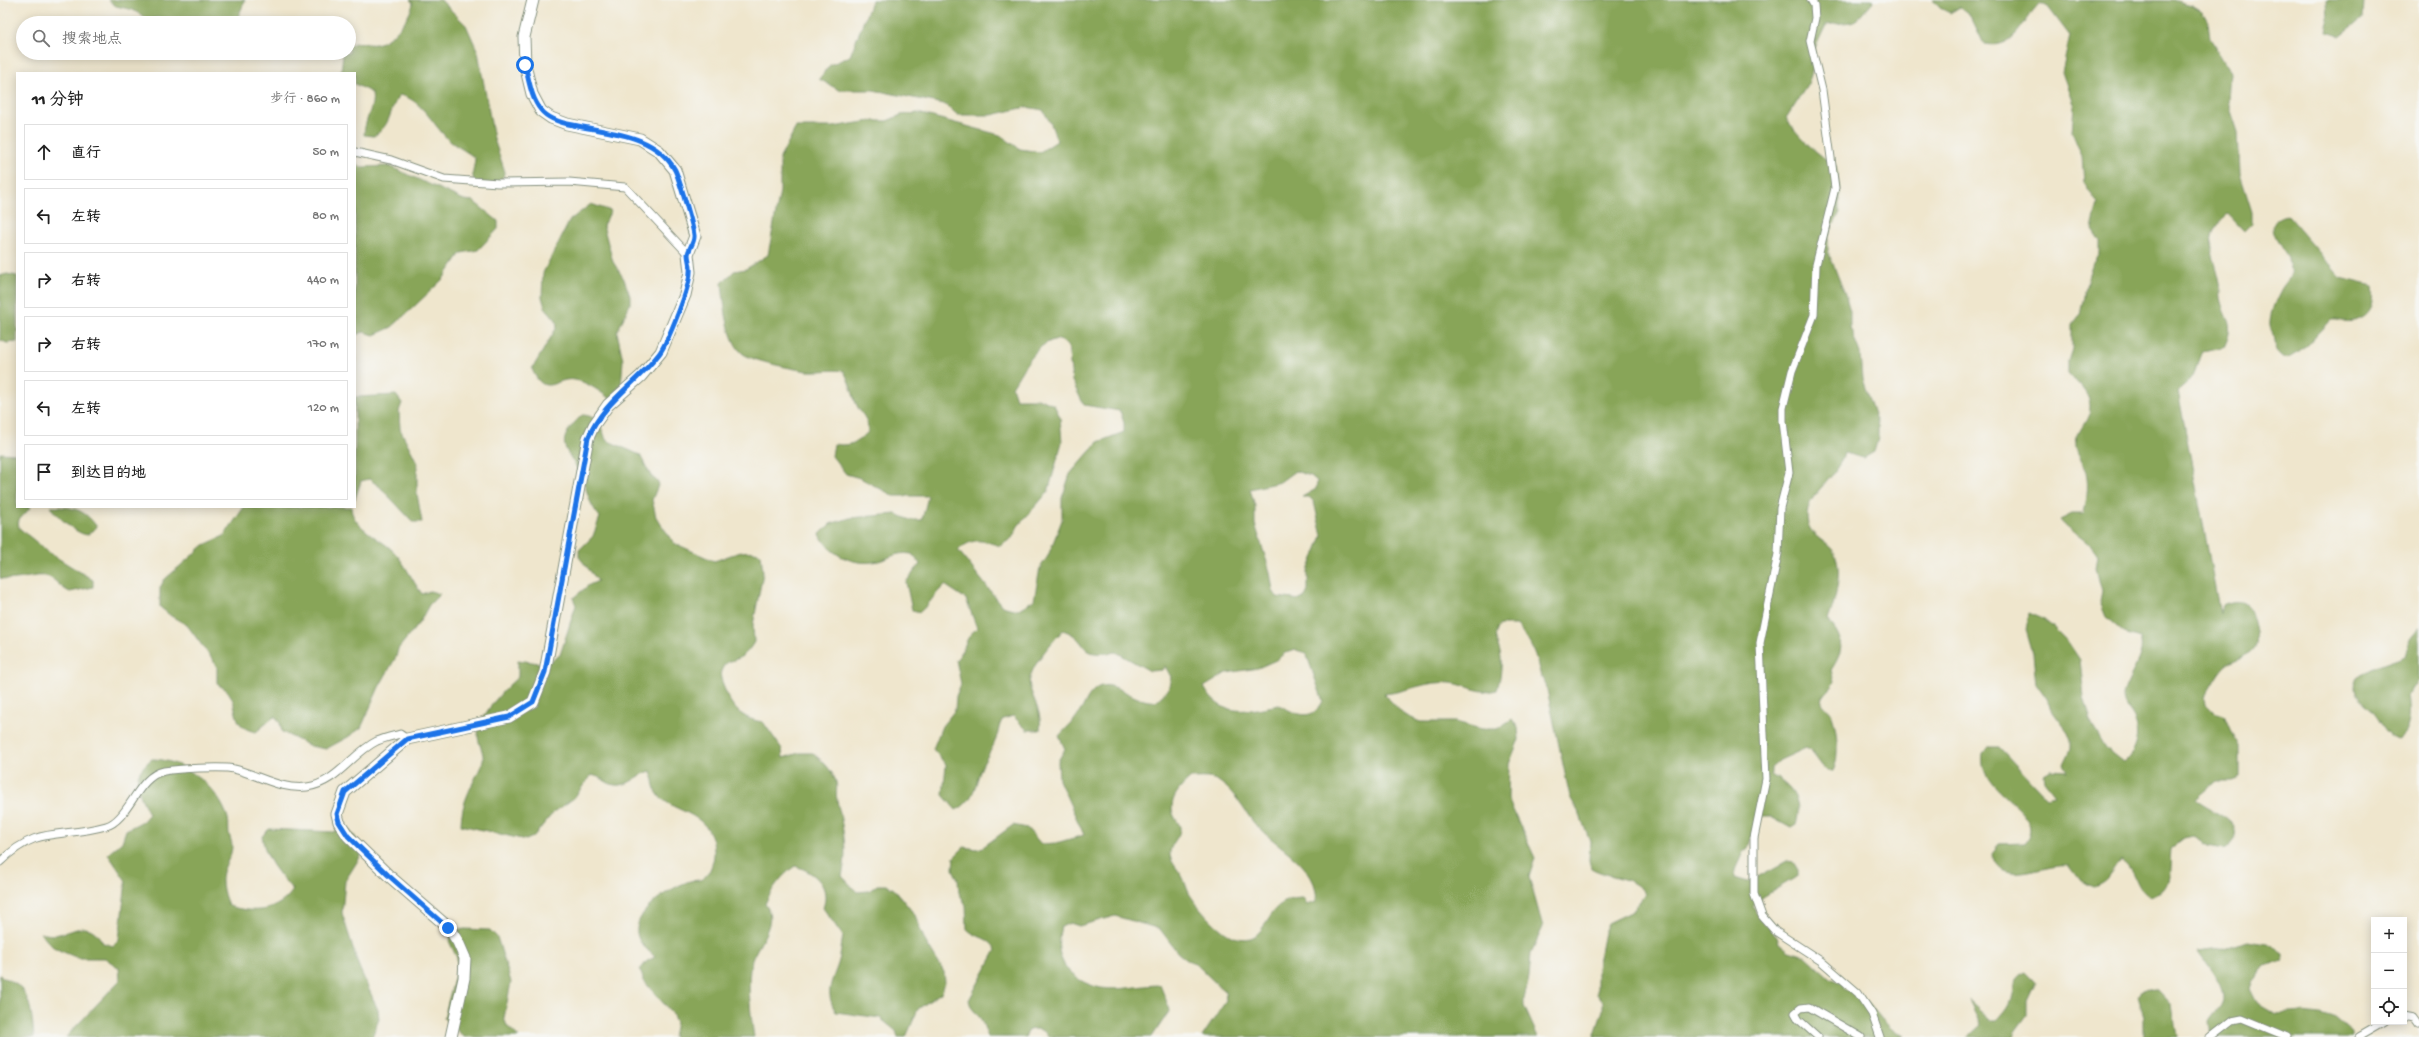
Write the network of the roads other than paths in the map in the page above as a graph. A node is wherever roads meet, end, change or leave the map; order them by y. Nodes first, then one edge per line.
1 (533, 0) edge
2 (1812, 0) edge
3 (356, 152) edge
4 (688, 254) junction
5 (407, 739) junction
6 (0, 862) edge
7 (2407, 1015) edge
8 (2419, 1023) edge
9 (2380, 1025) edge
10 (451, 1037) edge
11 (1818, 1037) edge
12 (1861, 1037) edge
13 (1880, 1037) edge
14 (2210, 1037) edge
15 (2288, 1037) edge
16 (2359, 1037) edge

1 - 4 street
2 - 13 street
3 - 4 street
4 - 5 street
5 - 6 street
5 - 10 street
7 - 8 street
9 - 16 street
11 - 12 street
14 - 15 street

